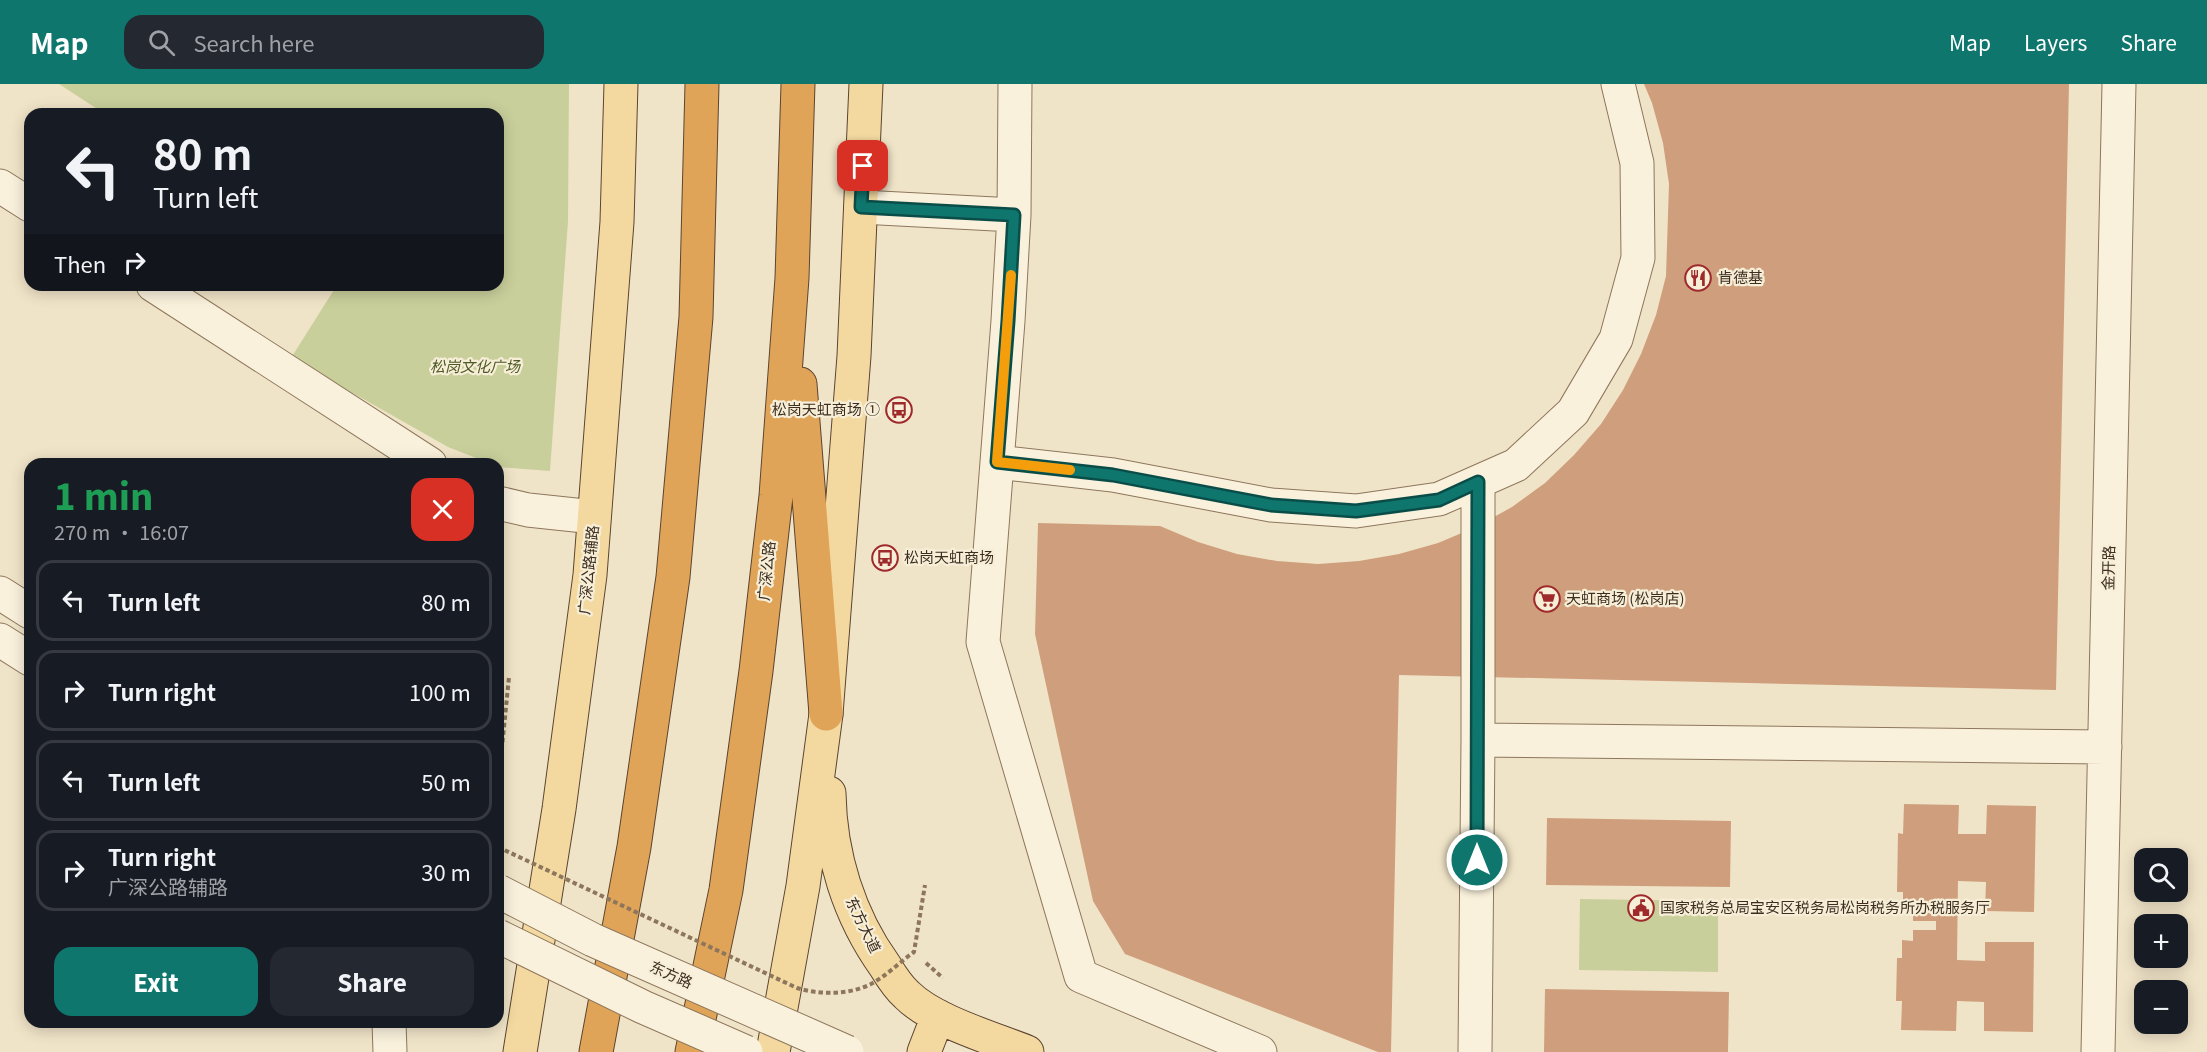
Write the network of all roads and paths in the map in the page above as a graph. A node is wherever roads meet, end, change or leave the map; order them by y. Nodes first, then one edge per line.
1 (621, 84) edge
2 (692, 84) edge
3 (702, 84) edge
4 (798, 84) edge
5 (866, 84) edge
6 (1016, 84) edge
7 (1618, 84) edge
8 (2119, 84) edge
9 (702, 136) junction
10 (0, 186) edge
11 (24, 201) edge
12 (861, 207) junction
13 (1014, 215) junction
14 (792, 278) junction
15 (162, 291) edge
16 (421, 458) edge
17 (997, 462) junction
18 (1478, 482) junction
19 (504, 504) edge
20 (594, 518) junction
21 (0, 592) edge
22 (24, 608) edge
23 (0, 640) edge
24 (24, 655) edge
25 (510, 677) dead end
26 (826, 714) junction
27 (504, 732) edge
28 (1478, 740) junction
29 (2105, 747) junction
30 (504, 851) edge
31 (925, 885) dead end
32 (504, 894) edge
33 (504, 939) edge
34 (938, 1016) junction
35 (389, 1028) edge
36 (390, 1052) edge
37 (520, 1052) edge
38 (596, 1052) edge
39 (692, 1052) edge
40 (746, 1052) edge
41 (773, 1052) edge
42 (847, 1052) edge
43 (924, 1052) edge
44 (1027, 1052) edge
45 (1260, 1052) edge
46 (1475, 1052) edge
47 (2098, 1052) edge

1 - 20 main road, 广深公路辅路
2 - 9 highway
3 - 9 highway
4 - 14 highway, 广深公路
5 - 12 main road
6 - 13 street
7 - 18 street
8 - 29 street, 金开路
9 - 38 highway
10 - 11 street
12 - 13 street
12 - 26 main road
13 - 17 street
14 - 26 highway
14 - 39 highway, 广深公路
15 - 16 street
17 - 18 street
17 - 45 street
18 - 28 street
19 - 20 street
20 - 37 main road, 广深公路辅路
21 - 22 street
23 - 24 street
25 - 27 path
26 - 34 main road, 东方大道
26 - 41 main road
28 - 29 street
28 - 46 street
29 - 47 street, 金开路
30 - 31 path, bridge
32 - 42 street, 东方路, bridge
33 - 40 street, bridge
34 - 43 main road
34 - 44 main road, 东方大道
35 - 36 street

